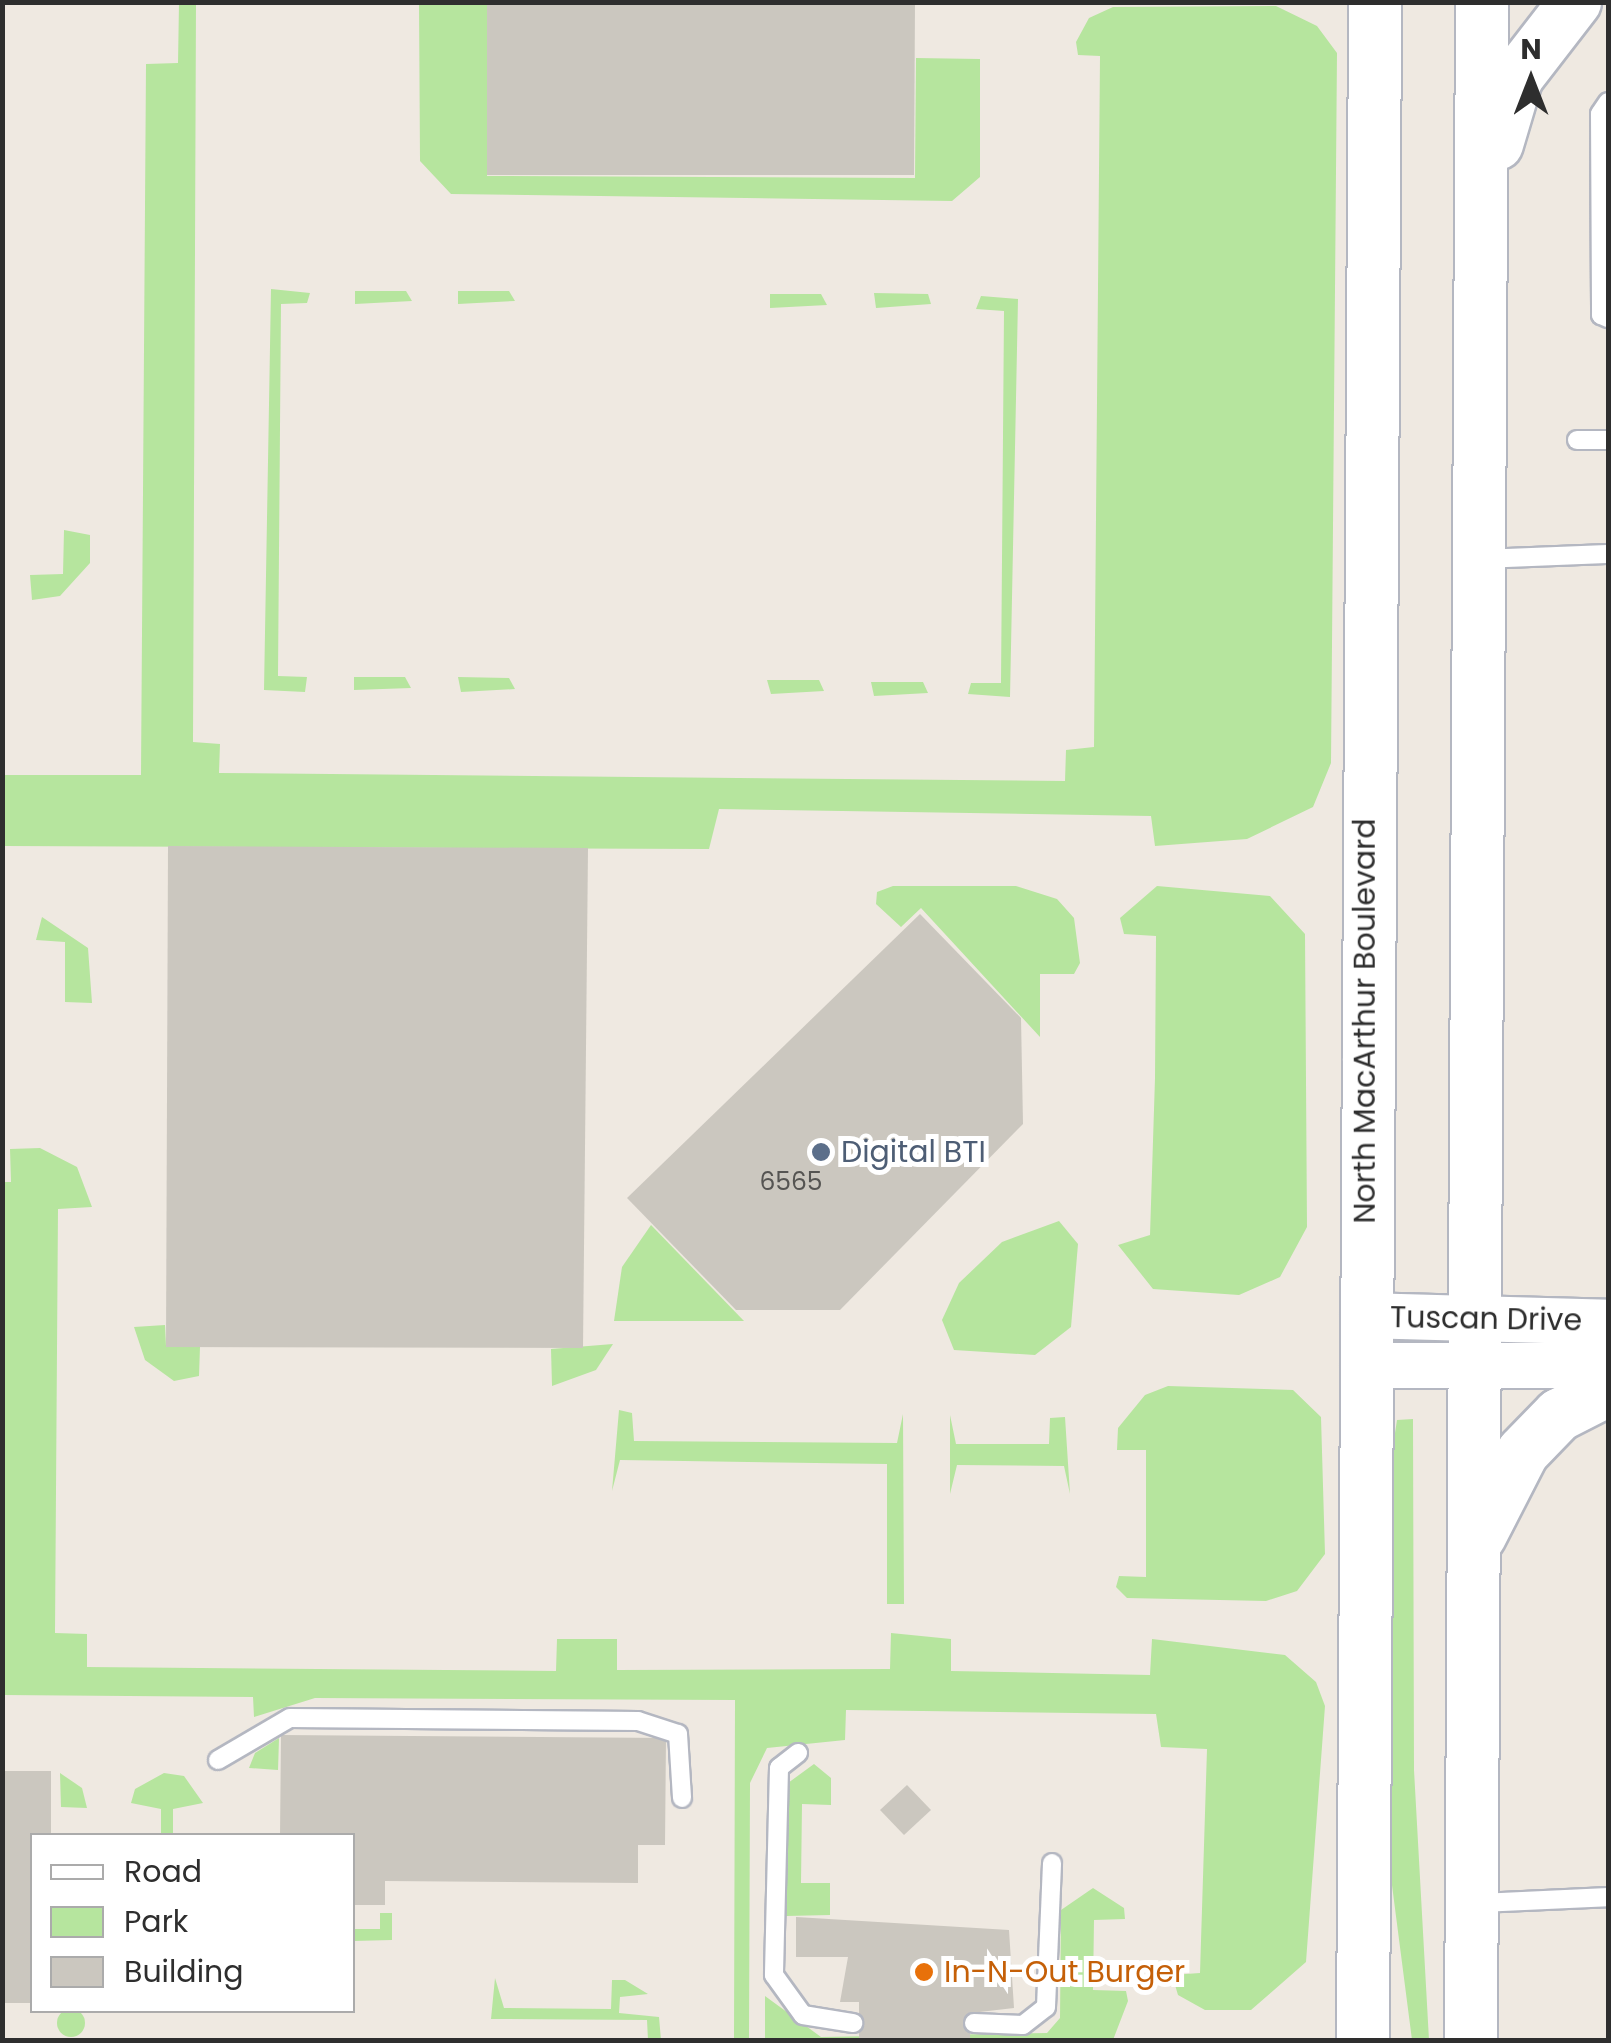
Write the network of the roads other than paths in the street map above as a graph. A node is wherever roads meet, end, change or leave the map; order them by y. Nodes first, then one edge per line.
1 (1375, 2) edge
2 (1482, 2) edge
3 (1575, 2) edge
4 (1608, 102) edge
5 (1481, 198) junction
6 (1608, 318) edge
7 (1576, 440) dead end
8 (1608, 440) edge
9 (1608, 554) edge
10 (1479, 559) junction
11 (1608, 1322) edge
12 (1363, 1340) junction
13 (1474, 1342) junction
14 (1608, 1365) edge
15 (1608, 1390) edge
16 (1473, 1551) junction
17 (798, 1753) dead end
18 (218, 1760) dead end
19 (682, 1798) dead end
20 (1052, 1863) dead end
21 (1608, 1897) edge
22 (1472, 1904) junction
23 (853, 2023) dead end
24 (974, 2023) dead end
25 (1363, 2040) edge
26 (1470, 2040) edge

1 - 12 main road, North MacArthur Boulevard
2 - 5 main road
3 - 5 main road
4 - 6 lane
5 - 10 main road
7 - 8 lane
9 - 10 lane
10 - 13 main road
11 - 13 street, Tuscan Drive
12 - 13 street, Tuscan Drive
12 - 25 main road, North MacArthur Boulevard
13 - 14 street, Tuscan Drive
13 - 16 main road
15 - 16 main road
16 - 22 main road
17 - 23 lane
18 - 19 lane
20 - 24 lane
21 - 22 lane
22 - 26 main road

